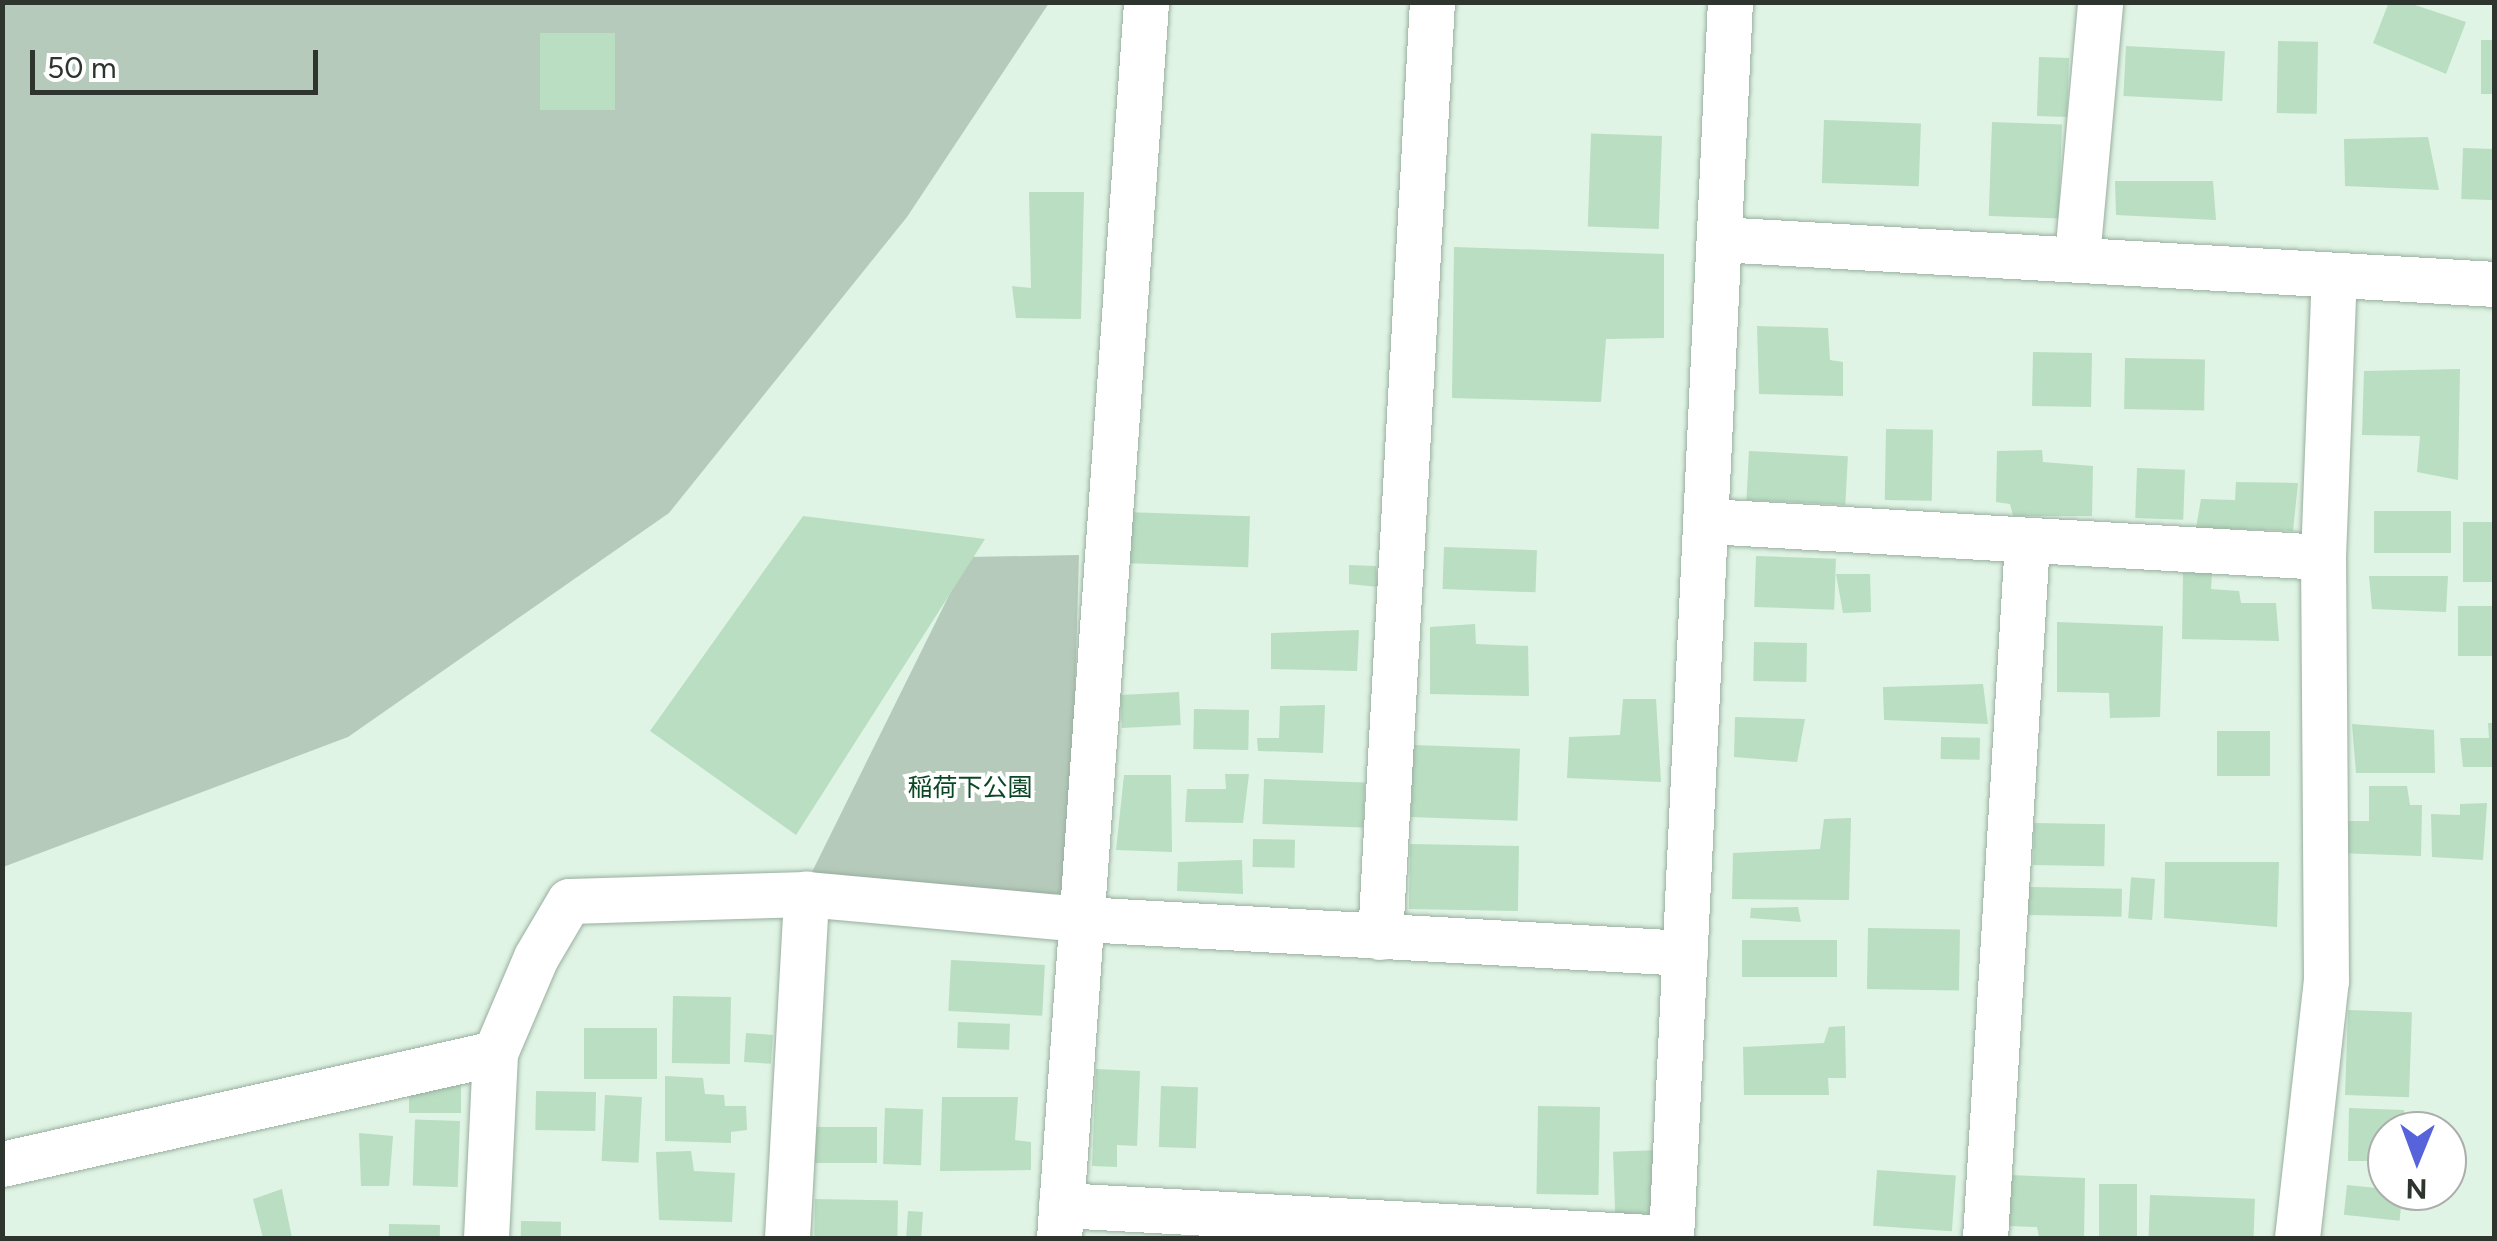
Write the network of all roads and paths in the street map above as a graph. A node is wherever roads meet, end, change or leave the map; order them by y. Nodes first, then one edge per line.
1 (1146, 2) edge
2 (1432, 2) edge
3 (1730, 2) edge
4 (2100, 2) edge
5 (1718, 238) junction
6 (2077, 257) junction
7 (2334, 275) junction
8 (2494, 284) edge
9 (1708, 521) junction
10 (2028, 542) junction
11 (2323, 558) junction
12 (806, 894) junction
13 (1083, 919) junction
14 (1380, 937) junction
15 (1685, 953) junction
16 (495, 1053) junction
17 (2, 1164) edge
18 (1060, 1222) edge
19 (486, 1238) edge
20 (787, 1238) edge
21 (1670, 1238) edge
22 (1986, 1238) edge
23 (2298, 1238) edge

1 - 13 street
2 - 14 street
3 - 5 street
4 - 6 street
5 - 6 street
5 - 9 street
6 - 7 street
7 - 8 street
7 - 11 street
9 - 10 street
9 - 15 street
10 - 11 street
10 - 22 street
11 - 23 street
12 - 13 street
12 - 16 street
12 - 20 street
13 - 14 street
13 - 18 street
14 - 15 street
15 - 21 street
16 - 17 street
16 - 19 street
18 - 21 street

